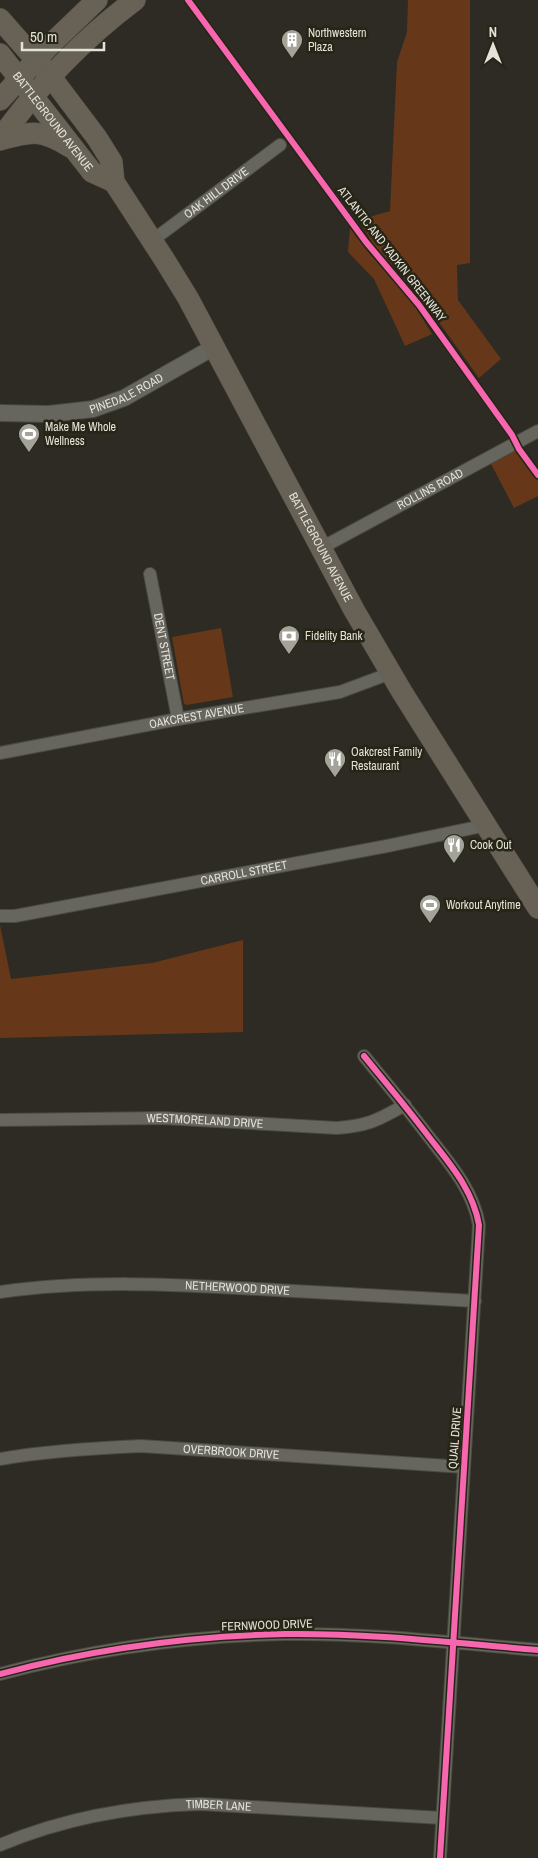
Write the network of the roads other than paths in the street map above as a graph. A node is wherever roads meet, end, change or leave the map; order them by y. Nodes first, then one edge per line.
1 (97, 0) edge
2 (135, 0) edge
3 (0, 19) edge
4 (0, 54) edge
5 (36, 59) junction
6 (19, 77) junction
7 (51, 77) junction
8 (34, 96) junction
9 (0, 100) edge
10 (0, 140) edge
11 (280, 145) dead end
12 (74, 149) junction
13 (114, 182) junction
14 (152, 240) junction
15 (214, 347) junction
16 (0, 413) edge
17 (538, 431) edge
18 (321, 548) junction
19 (150, 574) dead end
20 (391, 673) junction
21 (178, 719) junction
22 (0, 753) edge
23 (486, 825) junction
24 (538, 908) edge
25 (0, 916) edge
26 (364, 1056) dead end
27 (405, 1105) junction
28 (0, 1120) edge
29 (0, 1292) edge
30 (475, 1301) junction
31 (0, 1459) edge
32 (464, 1467) junction
33 (454, 1642) junction
34 (538, 1650) edge
35 (0, 1674) edge
36 (442, 1818) junction
37 (0, 1845) edge
38 (440, 1858) edge

1 - 5 main road
2 - 7 main road
3 - 5 main road, BATTLEGROUND AVENUE
4 - 6 main road, BATTLEGROUND AVENUE
5 - 6 main road
5 - 7 main road, BATTLEGROUND AVENUE
6 - 8 main road, BATTLEGROUND AVENUE
6 - 9 main road
7 - 8 main road
7 - 13 main road, BATTLEGROUND AVENUE
8 - 10 main road
8 - 12 main road, BATTLEGROUND AVENUE
10 - 12 main road
11 - 14 street, OAK HILL DRIVE
12 - 13 main road, BATTLEGROUND AVENUE
13 - 14 main road, BATTLEGROUND AVENUE
14 - 15 main road, BATTLEGROUND AVENUE
15 - 16 street, PINEDALE ROAD
15 - 18 main road, BATTLEGROUND AVENUE
17 - 18 street, ROLLINS ROAD
18 - 20 main road, BATTLEGROUND AVENUE
19 - 21 street, DENT STREET
20 - 21 street, OAKCREST AVENUE
20 - 23 main road, BATTLEGROUND AVENUE
21 - 22 street, OAKCREST AVENUE
23 - 24 main road, BATTLEGROUND AVENUE
23 - 25 street, CARROLL STREET
26 - 27 street, QUAIL DRIVE
27 - 28 street, WESTMORELAND DRIVE
27 - 30 street, QUAIL DRIVE
29 - 30 street, NETHERWOOD DRIVE
30 - 32 street, QUAIL DRIVE
31 - 32 street, OVERBROOK DRIVE
32 - 33 street, QUAIL DRIVE
33 - 34 street, FERNWOOD DRIVE
33 - 35 street, FERNWOOD DRIVE
33 - 36 street, QUAIL DRIVE
36 - 37 street, TIMBER LANE
36 - 38 street, QUAIL DRIVE

